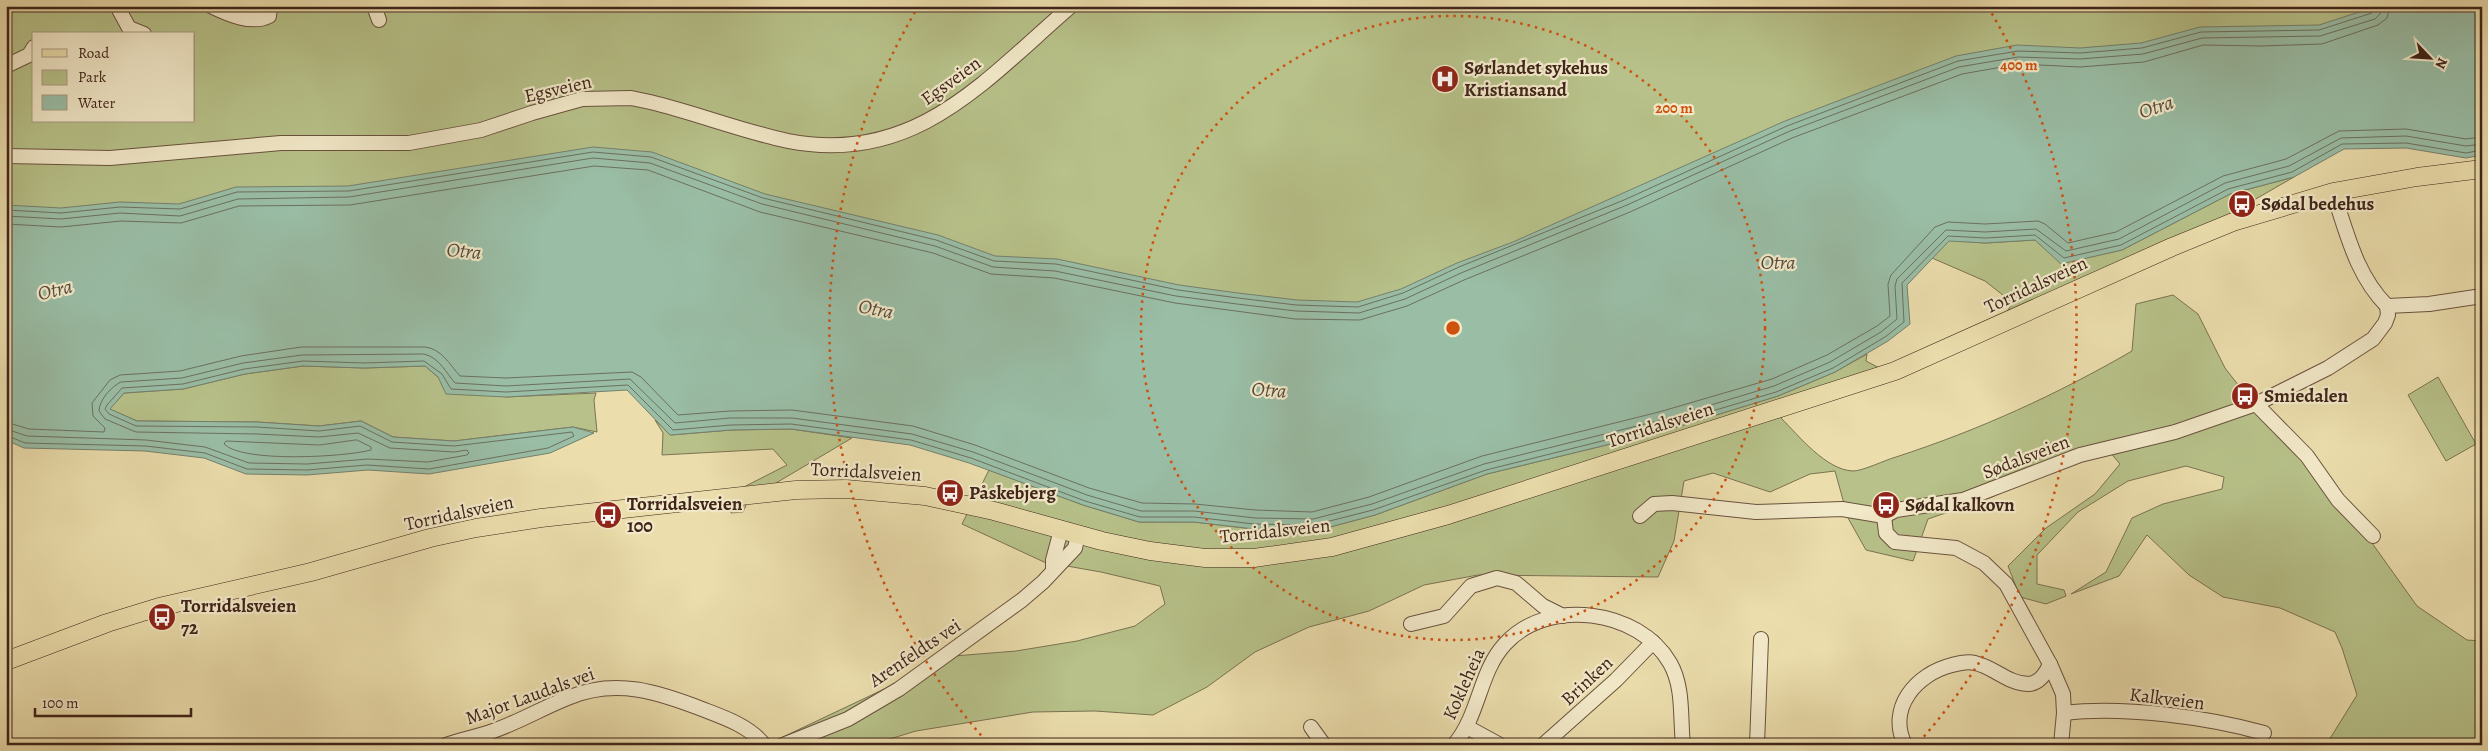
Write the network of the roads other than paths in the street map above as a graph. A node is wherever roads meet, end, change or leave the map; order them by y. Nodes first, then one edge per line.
1 (117, 6) edge
2 (211, 6) edge
3 (270, 6) edge
4 (374, 6) edge
5 (1071, 6) edge
6 (241, 11) edge
7 (379, 20) dead end
8 (139, 32) edge
9 (32, 50) edge
10 (6, 66) edge
11 (6, 156) edge
12 (2482, 170) edge
13 (2333, 192) junction
14 (2482, 296) edge
15 (2387, 306) junction
16 (2256, 404) junction
17 (1640, 516) dead end
18 (1884, 516) junction
19 (1061, 530) junction
20 (1078, 535) junction
21 (2373, 536) dead end
22 (1054, 568) junction
23 (1563, 616) junction
24 (1411, 624) dead end
25 (1761, 639) dead end
26 (1653, 642) junction
27 (6, 661) edge
28 (2050, 664) junction
29 (2064, 713) junction
30 (1311, 727) dead end
31 (1467, 727) junction
32 (2264, 733) dead end
33 (446, 745) edge
34 (764, 745) edge
35 (783, 745) edge
36 (1324, 745) edge
37 (1454, 745) edge
38 (1500, 745) edge
39 (1543, 745) edge
40 (1683, 745) edge
41 (1757, 745) edge
42 (1905, 745) edge
43 (2061, 745) edge

1 - 8 street
2 - 6 street
3 - 6 street
4 - 7 street
5 - 11 street, Egsveien
9 - 10 street
12 - 13 main road, Torridalsveien
13 - 15 street
13 - 20 main road, Torridalsveien
14 - 15 street
15 - 16 street, Sødalsveien
16 - 18 street, Sødalsveien
16 - 21 street
17 - 18 street, Sødalsveien
18 - 28 street
19 - 20 main road, Torridalsveien
19 - 22 street
19 - 27 main road, Torridalsveien
20 - 22 street, Arenfeldts vei
22 - 35 street, Arenfeldts vei
23 - 24 street, Kokleheia
23 - 26 street, Kokleheia
23 - 31 street, Kokleheia
25 - 41 street
26 - 39 street, Brinken
26 - 40 street, Kokleheia
28 - 29 street
28 - 42 street
29 - 32 street, Kalkveien
29 - 43 street
30 - 36 street
31 - 37 street, Kokleheia
31 - 38 street
33 - 34 street, Major Laudals vei

